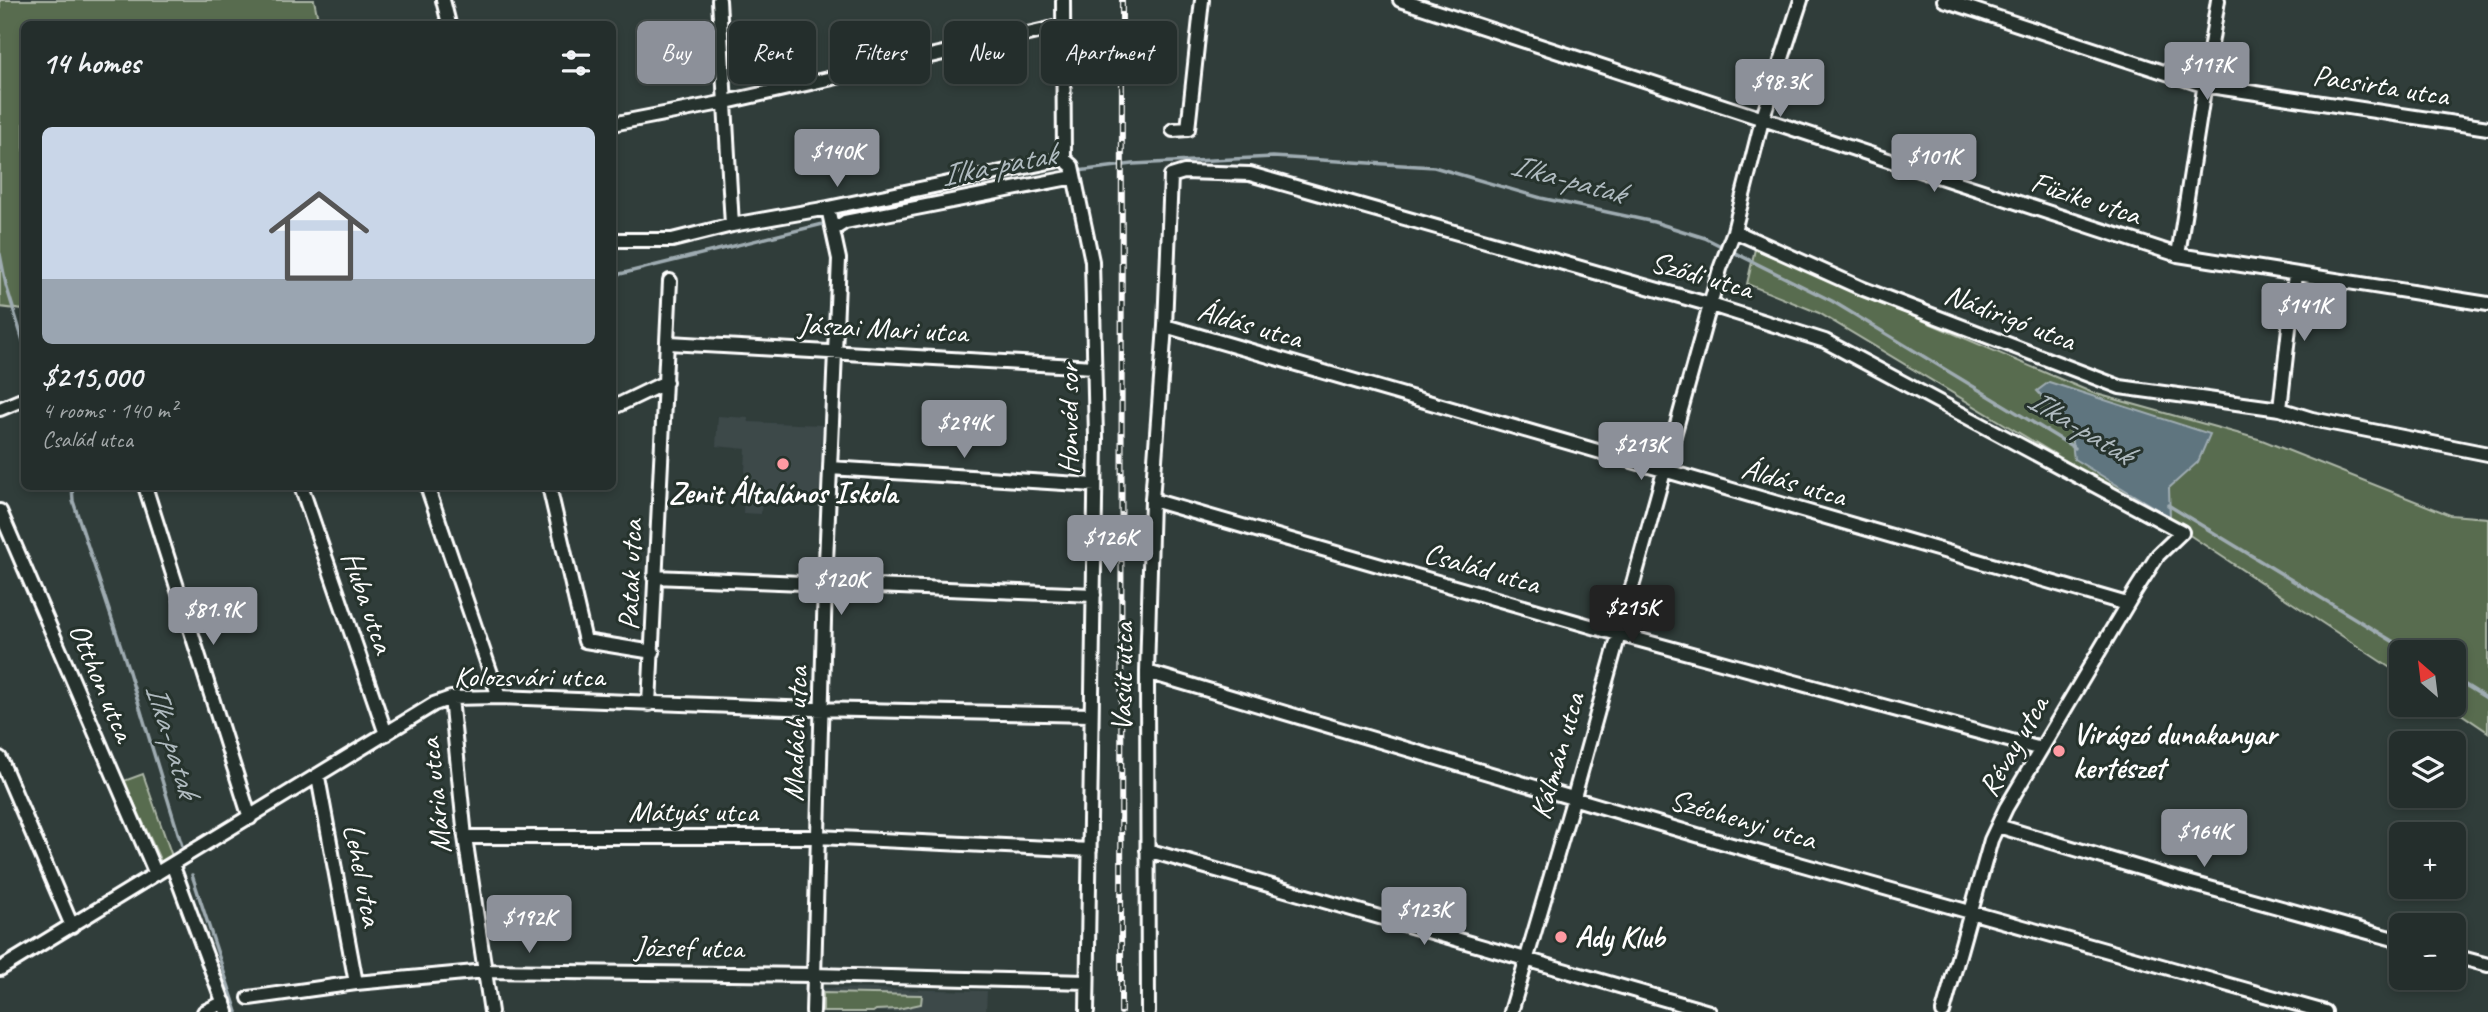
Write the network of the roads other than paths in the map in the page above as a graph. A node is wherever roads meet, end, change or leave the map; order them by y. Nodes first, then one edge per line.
1 (443, 0) edge
2 (719, 0) edge
3 (1063, 0) edge
4 (1202, 0) edge
5 (1400, 0) edge
6 (1801, 0) edge
7 (1944, 0) edge
8 (2218, 0) edge
9 (448, 21) edge
10 (1063, 21) edge
11 (1041, 31) edge
12 (1066, 84) edge
13 (2203, 85) junction
14 (726, 102) junction
15 (1762, 120) junction
16 (616, 123) edge
17 (2488, 128) edge
18 (1173, 130) dead end
19 (1071, 169) junction
20 (1171, 176) joint
21 (831, 219) junction
22 (732, 225) junction
23 (1732, 237) junction
24 (616, 240) edge
25 (2178, 255) junction
26 (2295, 274) junction
27 (670, 281) dead end
28 (1711, 304) junction
29 (2488, 304) edge
30 (1165, 326) junction
31 (669, 343) junction
32 (835, 351) junction
33 (1094, 367) junction
34 (666, 382) junction
35 (21, 400) edge
36 (616, 406) edge
37 (2280, 409) junction
38 (0, 410) edge
39 (2488, 454) edge
40 (830, 468) junction
41 (1665, 472) junction
42 (1095, 485) junction
43 (146, 490) edge
44 (302, 490) edge
45 (428, 490) edge
46 (550, 490) edge
47 (1152, 500) junction
48 (0, 511) edge
49 (2182, 532) joint
50 (654, 577) junction
51 (825, 585) junction
52 (1094, 595) junction
53 (2127, 604) junction
54 (1618, 634) junction
55 (653, 652) junction
56 (1147, 672) junction
57 (499, 697) junction
58 (451, 698) junction
59 (649, 704) junction
60 (822, 710) junction
61 (1091, 715) junction
62 (386, 734) junction
63 (2041, 749) junction
64 (0, 758) edge
65 (318, 777) junction
66 (1574, 797) junction
67 (250, 818) junction
68 (1998, 826) junction
69 (465, 836) junction
70 (818, 837) junction
71 (1090, 850) junction
72 (1147, 850) junction
73 (176, 862) junction
74 (156, 874) junction
75 (1972, 912) junction
76 (72, 926) junction
77 (2389, 938) edge
78 (1526, 959) junction
79 (2466, 959) edge
80 (2488, 965) edge
81 (0, 969) edge
82 (486, 971) junction
83 (813, 975) junction
84 (1087, 982) junction
85 (356, 984) junction
86 (249, 998) dead end
87 (225, 1007) edge
88 (204, 1012) edge
89 (491, 1012) edge
90 (813, 1012) edge
91 (1087, 1012) edge
92 (1148, 1012) edge
93 (1511, 1012) edge
94 (1709, 1012) edge
95 (1943, 1012) edge
96 (2325, 1012) edge

1 - 9 street
2 - 14 street
3 - 10 street, Honvéd sor
4 - 18 street
5 - 15 street, Füzike utca
6 - 15 street, Kálmán utca
7 - 13 street, Pacsirta utca
8 - 13 street
11 - 14 street
12 - 19 street, Honvéd sor
13 - 17 street, Pacsirta utca
13 - 25 street
14 - 16 street
14 - 22 street
15 - 23 street, Kálmán utca
15 - 25 street, Füzike utca
19 - 21 street
19 - 21 street
19 - 33 street, Honvéd sor
20 - 28 street, Sződi utca
20 - 30 street, Vasút utca
21 - 22 street
21 - 32 street, Madách utca
22 - 24 street
23 - 28 street, Kálmán utca
23 - 37 street, Nádirigó utca
25 - 26 street, Füzike utca
26 - 29 street, Füzike utca
26 - 37 street
27 - 31 street, Patak utca
28 - 41 street, Kálmán utca
28 - 49 street, Sződi utca
30 - 41 street, Áldás utca
30 - 47 street, Vasút utca
31 - 32 street, Jászai Mari utca
31 - 34 street, Patak utca
32 - 33 street, Jászai Mari utca
32 - 40 street, Madách utca
33 - 42 street, Honvéd sor
34 - 36 street
34 - 50 street, Patak utca
35 - 38 street
37 - 39 street, Nádirigó utca
40 - 42 street
40 - 51 street, Madách utca
41 - 53 street, Áldás utca
41 - 54 street, Kálmán utca
42 - 52 street, Honvéd sor
43 - 67 street
44 - 62 street, Huba utca
45 - 57 street
46 - 55 street
47 - 54 street, Család utca
47 - 56 street, Vasút utca
48 - 74 street, Otthon utca
49 - 53 street, Révay utca
50 - 51 street
50 - 55 street, Patak utca
51 - 52 street
51 - 60 street, Madách utca
52 - 61 street, Honvéd sor
53 - 63 street, Révay utca
54 - 63 street, Család utca
54 - 66 street, Kálmán utca
55 - 59 street, Patak utca
56 - 66 street, Széchenyi utca
56 - 72 street, Vasút utca
57 - 58 street, Kolozsvári utca
57 - 59 street, Kolozsvári utca
58 - 62 street, Kolozsvári utca
58 - 69 street, Mária utca
59 - 60 street, Kolozsvári utca
60 - 61 street, Kolozsvári utca
60 - 70 street, Madách utca
61 - 71 street, Honvéd sor
62 - 65 street, Kolozsvári utca
63 - 68 street, Révay utca
64 - 76 street
65 - 67 street, Kolozsvári utca
65 - 85 street, Lehel utca
66 - 75 street, Széchenyi utca
66 - 78 street, Kálmán utca
67 - 73 street, Kolozsvári utca
68 - 75 street, Révay utca
68 - 77 street
69 - 70 street, Mátyás utca
69 - 82 street, Mária utca
70 - 71 street, Mátyás utca
70 - 83 street, Madách utca
71 - 84 street, Honvéd sor
72 - 78 street
72 - 92 street, Vasút utca
73 - 74 street, Kolozsvári utca
73 - 87 street
74 - 76 street, Kolozsvári utca
75 - 95 street, Révay utca
75 - 96 street, Széchenyi utca
76 - 81 street, Kolozsvári utca
78 - 93 street, Kálmán utca
78 - 94 street
79 - 80 street
82 - 83 street, József utca
82 - 85 street, József utca
82 - 89 street, Mária utca
83 - 84 street, József utca
83 - 90 street, Madách utca
84 - 91 street, Honvéd sor
85 - 86 street, József utca
87 - 88 street

